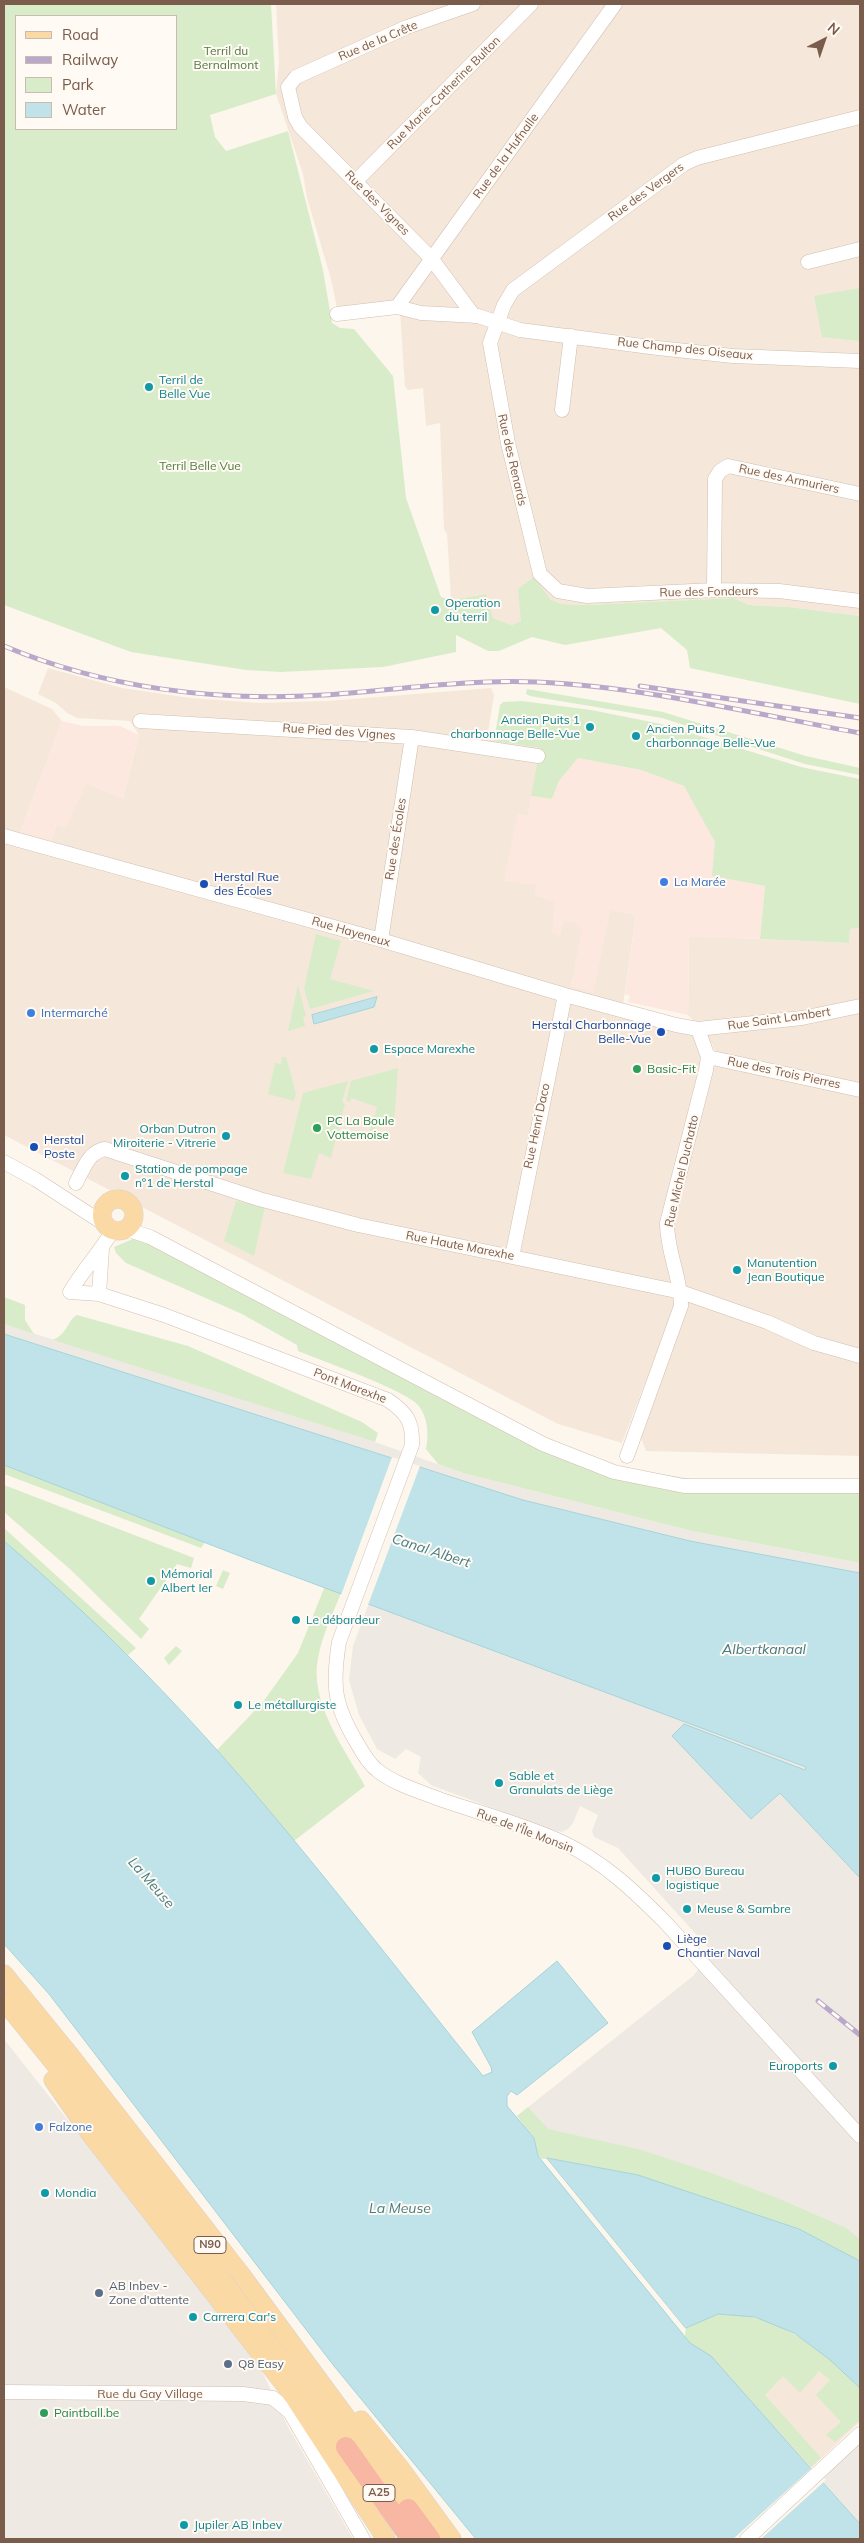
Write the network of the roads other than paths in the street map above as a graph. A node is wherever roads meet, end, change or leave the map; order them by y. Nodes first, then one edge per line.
1 (473, 4) edge
2 (531, 4) edge
3 (615, 4) edge
4 (288, 86) joint
5 (860, 117) edge
6 (356, 182) junction
7 (860, 249) edge
8 (431, 258) junction
9 (808, 262) dead end
10 (397, 307) junction
11 (337, 314) dead end
12 (474, 316) junction
13 (498, 321) junction
14 (571, 336) junction
15 (860, 360) edge
16 (562, 410) dead end
17 (860, 494) edge
18 (714, 590) junction
19 (558, 591) joint
20 (860, 601) edge
21 (140, 721) dead end
22 (412, 737) junction
23 (538, 756) dead end
24 (6, 840) edge
25 (381, 940) junction
26 (566, 996) junction
27 (860, 1006) edge
28 (698, 1029) junction
29 (708, 1057) junction
30 (860, 1090) edge
31 (4, 1162) edge
32 (76, 1183) dead end
33 (115, 1228) junction
34 (102, 1249) junction
35 (512, 1257) junction
36 (681, 1292) junction
37 (99, 1294) junction
38 (860, 1356) edge
39 (627, 1456) dead end
40 (860, 1486) edge
41 (352, 1605) joint
42 (4, 1974) edge
43 (4, 1988) edge
44 (4, 2000) edge
45 (4, 2019) edge
46 (54, 2080) junction
47 (860, 2136) edge
48 (176, 2218) junction
49 (281, 2329) junction
50 (4, 2392) edge
51 (860, 2434) edge
52 (346, 2447) joint
53 (408, 2510) junction
54 (363, 2539) edge
55 (386, 2539) edge
56 (411, 2539) edge
57 (430, 2539) edge
58 (452, 2539) edge
59 (747, 2539) edge

1 - 4 street, Rue de la Crête
2 - 6 street, Rue Marie-Catherine Bulton
3 - 8 street, Rue de la Hufnalle
4 - 6 street, Rue des Vignes
5 - 13 street, Rue des Vergers
6 - 8 street, Rue des Vignes
7 - 9 street
8 - 10 street, Rue de la Hufnalle
8 - 12 street, Rue des Vignes
10 - 11 street, Rue Champ des Oiseaux
10 - 12 street, Rue Champ des Oiseaux
12 - 13 street, Rue Champ des Oiseaux
13 - 14 street, Rue Champ des Oiseaux
13 - 19 street, Rue des Renards
14 - 15 street, Rue Champ des Oiseaux
14 - 16 street
17 - 18 street, Rue des Armuriers
18 - 19 street, Rue des Fondeurs
18 - 20 street, Rue des Fondeurs
21 - 22 street, Rue Pied des Vignes
22 - 23 street, Rue Pied des Vignes
22 - 25 street, Rue des Écoles
24 - 25 street, Rue Hayeneux
25 - 26 street, Rue Hayeneux
26 - 28 street, Rue Hayeneux
26 - 35 street, Rue Henri Daco
27 - 28 street, Rue Saint Lambert
28 - 29 street
29 - 30 street, Rue des Trois Pierres
29 - 36 street, Rue Michel Duchatto
31 - 33 street
32 - 35 street, Rue Haute Marexhe
33 - 34 street
33 - 40 street
34 - 37 street
34 - 37 street
35 - 36 street, Rue Haute Marexhe
36 - 38 street, Rue Haute Marexhe
36 - 39 street, Rue Michel Duchatto
37 - 41 street, Pont Marexhe
41 - 47 street, Rue de l'Île Monsin
42 - 49 main road, N90
43 - 53 main road, N90
44 - 48 main road, N90
45 - 46 main road
46 - 48 main road
46 - 55 main road, N90
48 - 52 main road, N90
49 - 53 main road, N90
49 - 58 main road, N90
50 - 54 street, Rue du Gay Village
51 - 59 street
52 - 56 highway, A25
53 - 57 highway, A25

